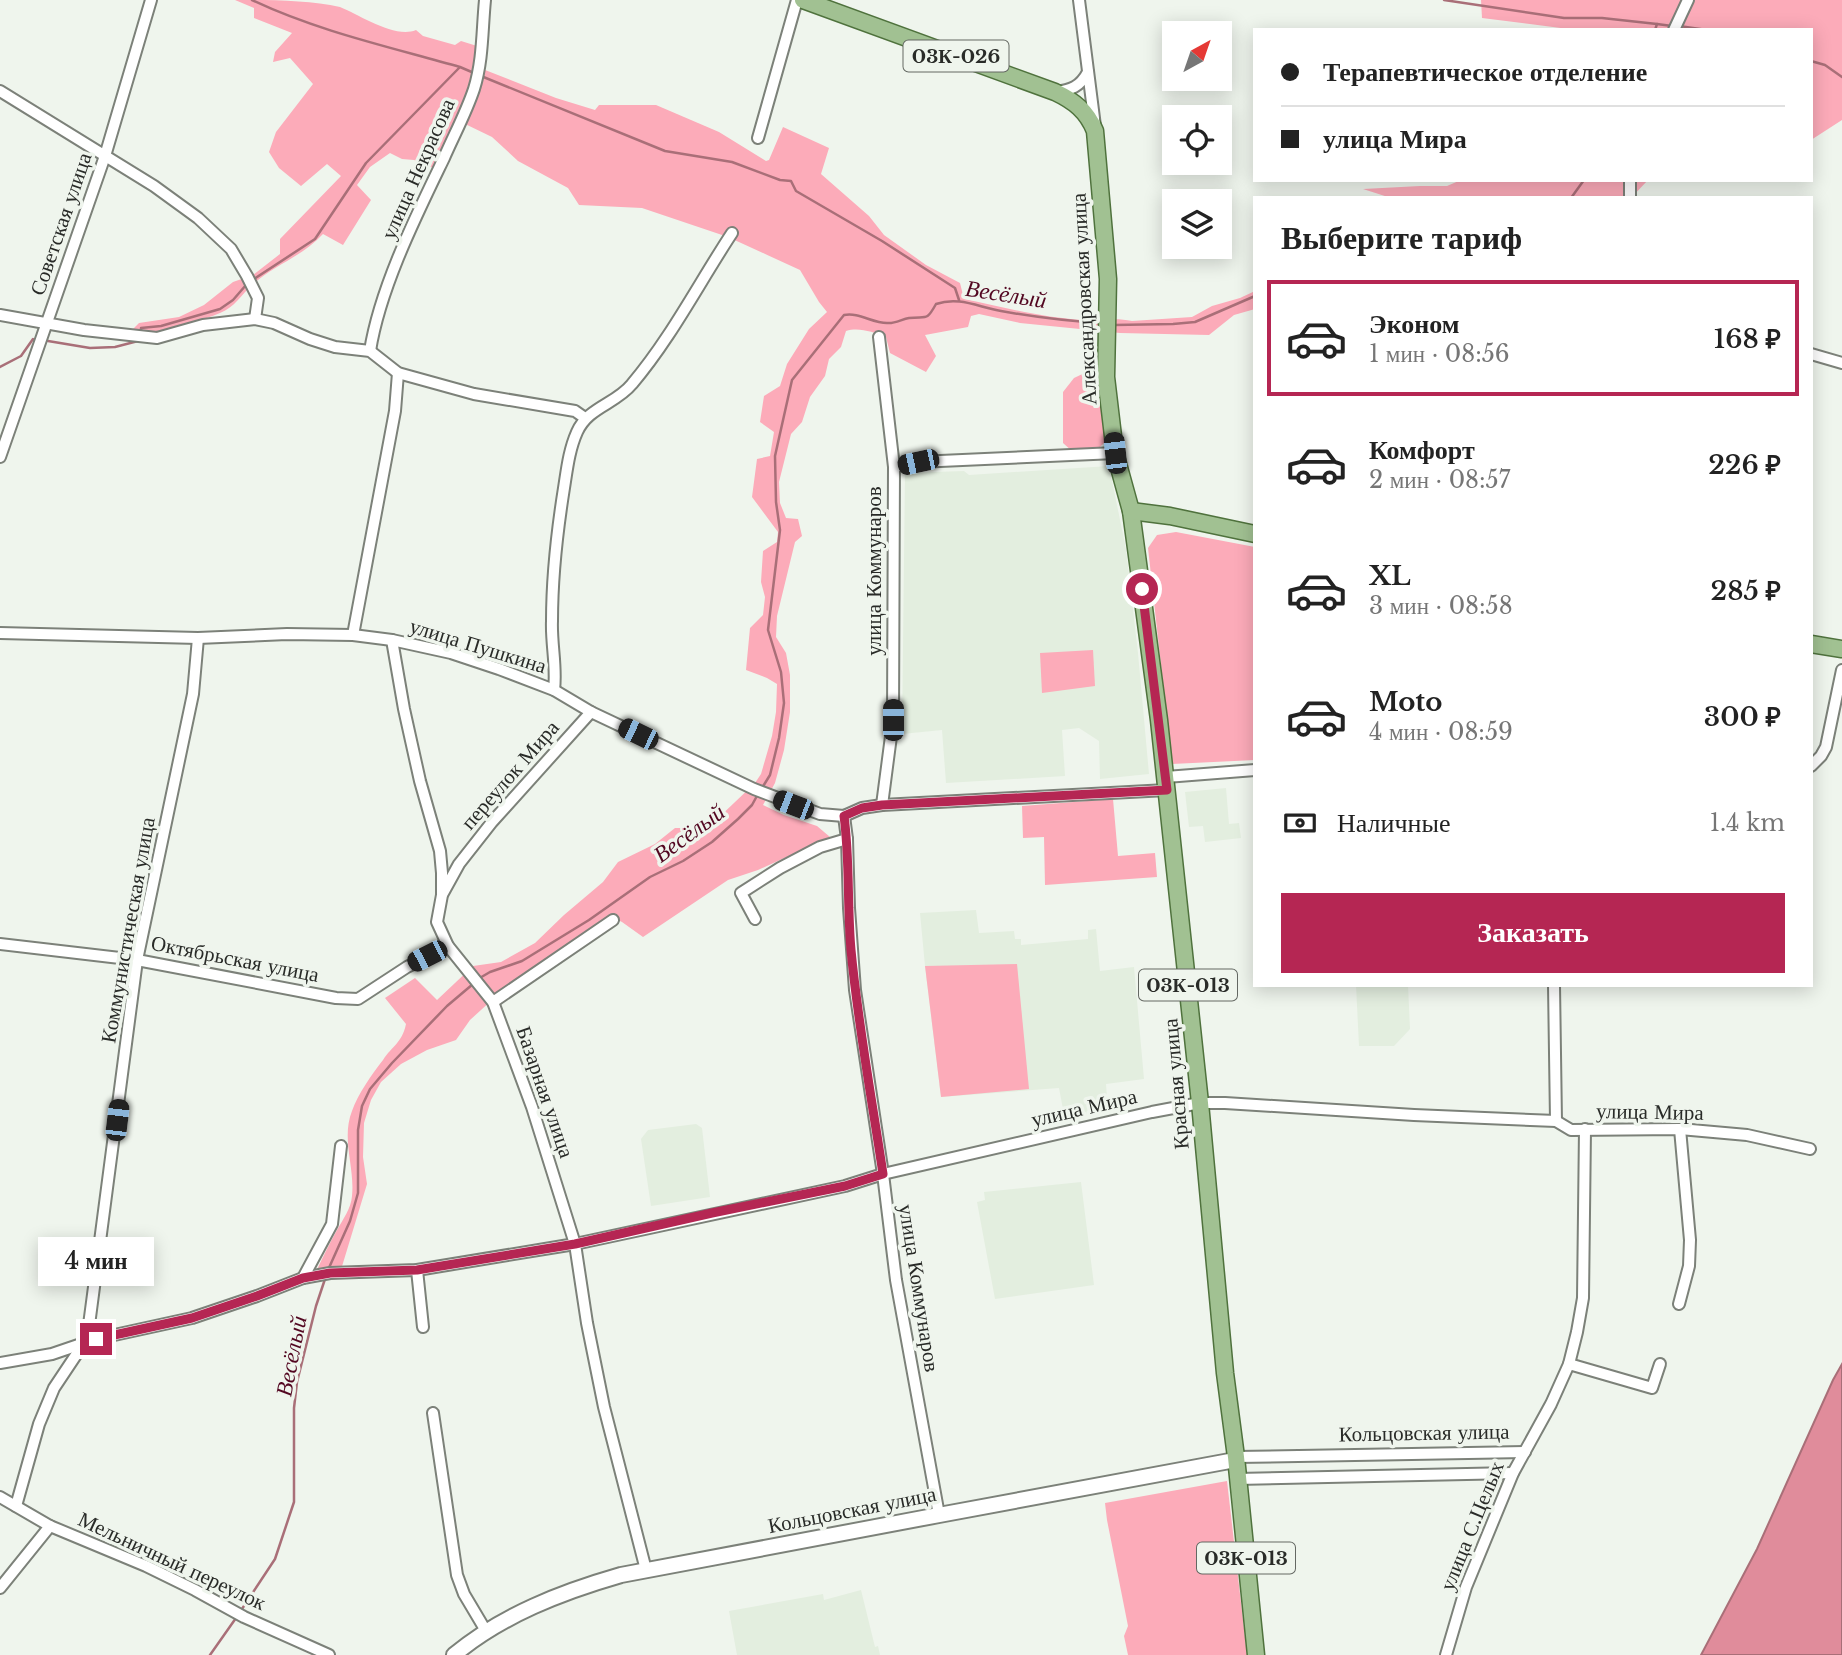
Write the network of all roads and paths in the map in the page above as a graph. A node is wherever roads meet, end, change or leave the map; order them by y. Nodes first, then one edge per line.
1 (151, 0) edge
2 (485, 0) edge
3 (797, 0) edge
4 (803, 0) edge
5 (1079, 0) edge
6 (1688, 0) edge
7 (1675, 28) edge
8 (1088, 72) junction
9 (0, 91) edge
10 (1055, 92) junction
11 (1095, 131) junction
12 (758, 138) dead end
13 (105, 156) junction
14 (732, 233) dead end
15 (0, 315) edge
16 (255, 319) junction
17 (48, 322) junction
18 (879, 337) dead end
19 (370, 351) junction
20 (1813, 355) edge
21 (1842, 363) edge
22 (398, 373) junction
23 (585, 418) junction
24 (1115, 453) junction
25 (0, 457) edge
26 (894, 467) junction
27 (1131, 511) junction
28 (1253, 534) edge
29 (0, 633) edge
30 (353, 635) junction
31 (198, 638) junction
32 (392, 640) junction
33 (1813, 644) edge
34 (1842, 649) edge
35 (1842, 670) edge
36 (554, 690) junction
37 (591, 712) junction
38 (1813, 765) edge
39 (1253, 771) edge
40 (1166, 783) junction
41 (882, 805) junction
42 (844, 816) junction
43 (847, 839) junction
44 (441, 862) junction
45 (459, 864) junction
46 (442, 895) junction
47 (755, 919) dead end
48 (613, 920) dead end
49 (0, 944) edge
50 (448, 946) junction
51 (137, 960) junction
52 (1555, 987) edge
53 (493, 1002) junction
54 (1200, 1102) junction
55 (1556, 1121) junction
56 (1585, 1129) junction
57 (1680, 1129) junction
58 (341, 1146) dead end
59 (1810, 1149) dead end
60 (883, 1174) junction
61 (575, 1244) junction
62 (417, 1270) junction
63 (303, 1278) junction
64 (1679, 1304) dead end
65 (423, 1327) dead end
66 (84, 1343) junction
67 (0, 1363) edge
68 (1569, 1364) junction
69 (1660, 1364) dead end
70 (433, 1413) dead end
71 (1525, 1452) junction
72 (1323, 1455) junction
73 (1236, 1459) junction
74 (1513, 1473) junction
75 (1323, 1477) junction
76 (1237, 1479) junction
77 (0, 1497) edge
78 (16, 1506) junction
79 (939, 1515) junction
80 (50, 1526) junction
81 (646, 1570) junction
82 (0, 1588) edge
83 (486, 1631) junction
84 (329, 1655) edge
85 (454, 1655) edge
86 (1256, 1655) edge
87 (1446, 1655) edge

1 - 13 street, Советская улица
2 - 19 street, улица Некрасова
3 - 12 street
4 - 10 main road, 03К-026
5 - 8 street, Александровская улица
6 - 7 street
8 - 10 street
8 - 11 street, Александровская улица
9 - 13 street
10 - 11 main road, 03К-026
11 - 24 main road, Александровская улица / 03К-026
13 - 16 street
13 - 17 street, Советская улица
14 - 23 street
15 - 17 street
16 - 17 street
16 - 19 street
17 - 25 street, Советская улица
18 - 26 street, улица Коммунаров
19 - 22 street
20 - 21 street
22 - 23 street
22 - 30 street
23 - 36 street
24 - 26 street
24 - 27 main road, Александровская улица / 03К-026
26 - 41 street, улица Коммунаров
27 - 28 main road
27 - 40 main road, Красная улица / 03К-013
29 - 31 street, улица Пушкина
30 - 31 street, улица Пушкина
30 - 32 street, улица Пушкина
31 - 51 street, Коммунистическая улица
32 - 36 street, улица Пушкина
32 - 44 street, Базарная улица
33 - 34 main road
35 - 38 street
36 - 37 street, улица Пушкина
37 - 42 street, улица Пушкина
37 - 45 street, переулок Мира
39 - 40 street, улица Пушкина
40 - 41 street, улица Пушкина
40 - 54 main road, Красная улица / 03К-013
41 - 42 street, улица Пушкина
42 - 43 street, улица Коммунаров
43 - 47 street
43 - 60 street, улица Коммунаров
44 - 45 street
44 - 46 street, Базарная улица
45 - 46 street, переулок Мира
46 - 50 street, Базарная улица
48 - 53 street
49 - 51 street, Октябрьская улица
50 - 51 street, Октябрьская улица
50 - 53 street, Базарная улица
51 - 66 street, Коммунистическая улица
52 - 55 street
53 - 61 street, Базарная улица
54 - 55 street, улица Мира
54 - 60 street, улица Мира
54 - 73 main road, Красная улица / 03К-013
55 - 56 street, улица Мира
56 - 57 street, улица Мира
56 - 68 street, улица С.Целых
57 - 59 street, улица Мира
57 - 64 street
58 - 63 street
60 - 61 street, улица Мира
60 - 79 street, улица Коммунаров
61 - 62 street, улица Мира
61 - 81 street, Базарная улица
62 - 63 street, улица Мира
62 - 65 street
63 - 66 street, улица Мира
66 - 67 street, улица Мира
66 - 78 street, Коммунистическая улица
68 - 69 street
68 - 71 street, улица С.Целых
70 - 83 street
71 - 72 street, Кольцовская улица
71 - 74 street, улица С.Целых
72 - 73 street, Кольцовская улица
72 - 75 street, Кольцовская улица
73 - 76 main road, Красная улица / 03К-013
73 - 79 main road, Кольцовская улица
74 - 75 street, Кольцовская улица
74 - 87 street, улица С.Целых
75 - 76 street, Кольцовская улица
76 - 86 main road, Красная улица / 03К-013
77 - 78 street, Мельничный переулок
78 - 80 street, Мельничный переулок
79 - 81 main road, Кольцовская улица
80 - 82 street
80 - 84 street, Мельничный переулок
81 - 83 main road, Кольцовская улица
83 - 85 main road, Кольцовская улица

